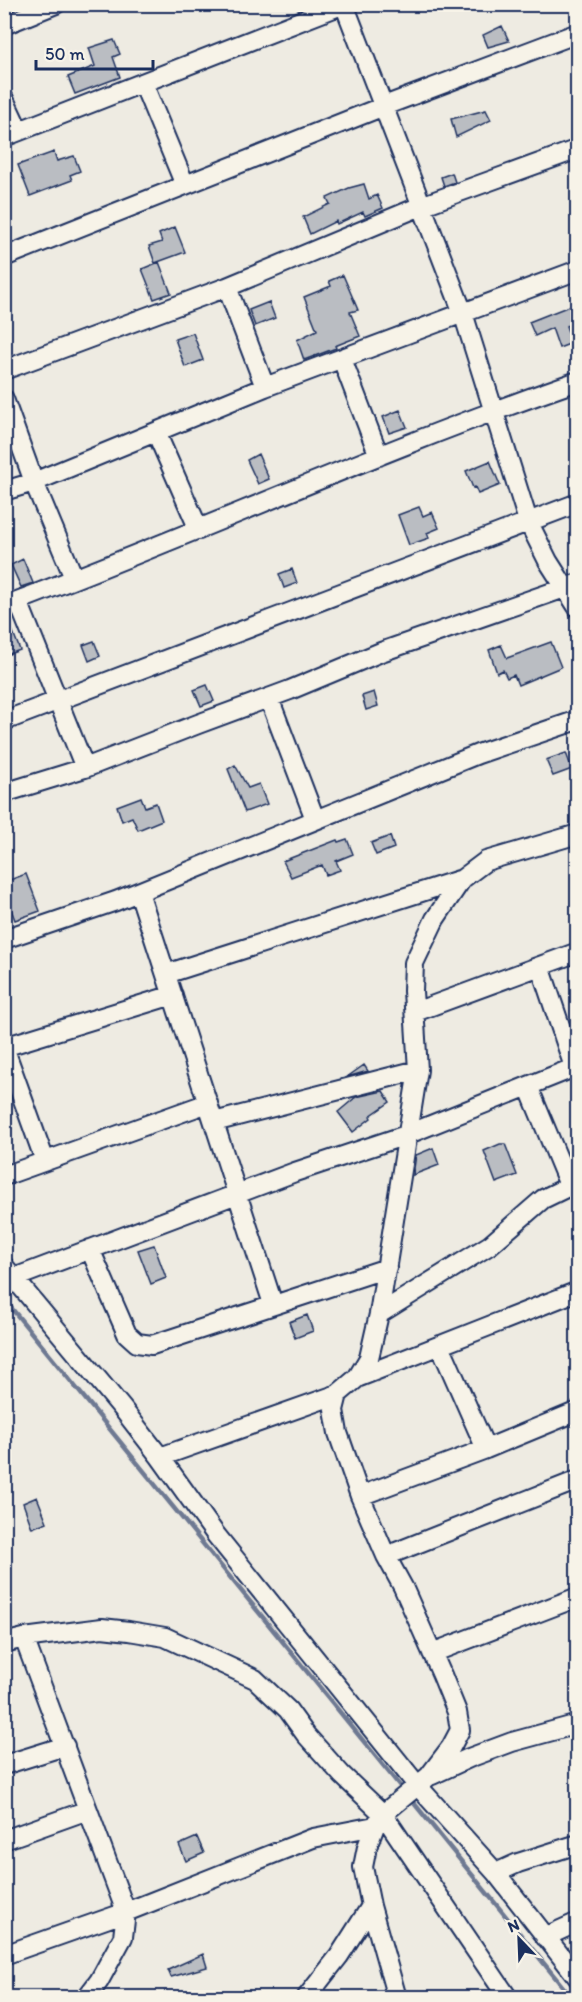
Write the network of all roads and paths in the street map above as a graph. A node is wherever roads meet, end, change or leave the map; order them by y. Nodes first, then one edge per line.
1 (56, 4) edge
2 (344, 4) edge
3 (4, 25) edge
4 (578, 33) edge
5 (143, 83) junction
6 (4, 99) edge
7 (384, 106) junction
8 (11, 134) edge
9 (578, 148) edge
10 (185, 185) junction
11 (421, 206) junction
12 (4, 257) edge
13 (578, 270) edge
14 (227, 287) junction
15 (463, 313) junction
16 (342, 359) junction
17 (4, 370) edge
18 (578, 381) edge
19 (265, 387) junction
20 (4, 399) edge
21 (495, 410) junction
22 (156, 432) junction
23 (379, 456) junction
24 (34, 482) junction
25 (4, 492) edge
26 (578, 503) edge
27 (528, 521) junction
28 (199, 530) junction
29 (74, 578) junction
30 (572, 585) edge
31 (11, 604) edge
32 (578, 608) edge
33 (269, 698) junction
34 (58, 702) junction
35 (578, 720) edge
36 (4, 721) edge
37 (86, 768) junction
38 (4, 793) edge
39 (315, 819) junction
40 (578, 834) edge
41 (462, 879) junction
42 (139, 892) junction
43 (4, 939) edge
44 (578, 952) edge
45 (540, 966) junction
46 (166, 974) junction
47 (173, 995) junction
48 (415, 1012) junction
49 (576, 1066) edge
50 (418, 1070) junction
51 (528, 1086) junction
52 (208, 1103) junction
53 (214, 1122) junction
54 (406, 1135) junction
55 (45, 1161) junction
56 (4, 1176) edge
57 (573, 1183) edge
58 (237, 1193) junction
59 (90, 1250) junction
60 (387, 1268) junction
61 (10, 1272) edge
62 (578, 1291) edge
63 (273, 1304) junction
64 (379, 1314) junction
65 (440, 1345) junction
66 (357, 1378) junction
67 (338, 1394) junction
68 (578, 1411) edge
69 (486, 1449) junction
70 (160, 1456) junction
71 (578, 1480) edge
72 (360, 1496) junction
73 (386, 1556) junction
74 (578, 1598) edge
75 (24, 1638) junction
76 (4, 1643) edge
77 (432, 1653) junction
78 (578, 1724) edge
79 (65, 1746) junction
80 (4, 1765) edge
81 (423, 1780) junction
82 (88, 1810) junction
83 (379, 1820) junction
84 (4, 1839) edge
85 (578, 1844) edge
86 (496, 1873) junction
87 (371, 1906) junction
88 (126, 1912) junction
89 (578, 1922) edge
90 (545, 1937) junction
91 (4, 1955) edge
92 (578, 1978) edge
93 (86, 1998) edge
94 (306, 1998) edge
95 (397, 1998) edge
96 (508, 1998) edge

1 - 3 street
2 - 5 street
2 - 7 street
4 - 7 street
5 - 8 street
5 - 10 street
6 - 8 street
7 - 10 street
7 - 11 street
9 - 11 street
10 - 12 street
11 - 14 street
11 - 15 street
13 - 15 street
14 - 17 street
14 - 19 street
15 - 16 street
15 - 21 street
16 - 19 street
16 - 23 street
18 - 21 street
19 - 22 street
20 - 24 street
21 - 23 street
21 - 27 street
22 - 24 street
22 - 28 street
23 - 28 street
24 - 25 street
24 - 29 street
26 - 27 street
27 - 30 street
27 - 34 street
28 - 29 street
29 - 31 street
30 - 32 street
30 - 33 street
31 - 34 street
33 - 37 street
33 - 39 street
34 - 36 street
34 - 37 street
35 - 39 street
37 - 38 street
39 - 42 street
40 - 41 street
41 - 46 street
41 - 48 street
42 - 43 street
42 - 46 street
44 - 45 street
45 - 48 street
45 - 49 street
46 - 47 street
47 - 52 street
47 - 55 street
48 - 50 street
49 - 51 street
50 - 53 street
50 - 54 street
51 - 54 street
51 - 57 street
52 - 53 street
52 - 55 street
53 - 58 street
54 - 58 street
54 - 60 street
55 - 56 street
57 - 64 street
58 - 59 street
58 - 63 street
59 - 61 street
59 - 63 street
60 - 63 street
60 - 64 street
61 - 70 street
62 - 65 street
64 - 66 street
65 - 66 street
65 - 69 street
66 - 67 street
67 - 70 street
67 - 72 street
68 - 69 street
69 - 72 street
70 - 81 street
71 - 73 street
72 - 73 street
73 - 77 street
74 - 77 street
75 - 76 street
75 - 79 street
75 - 83 street
77 - 81 street
78 - 81 street
79 - 80 street
79 - 82 street
81 - 83 street
81 - 86 street
82 - 84 street
82 - 88 street
83 - 87 street
83 - 88 street
83 - 96 street
85 - 86 street
86 - 90 street
87 - 94 street
87 - 95 street
88 - 91 street
88 - 93 street
89 - 90 street
90 - 92 street

